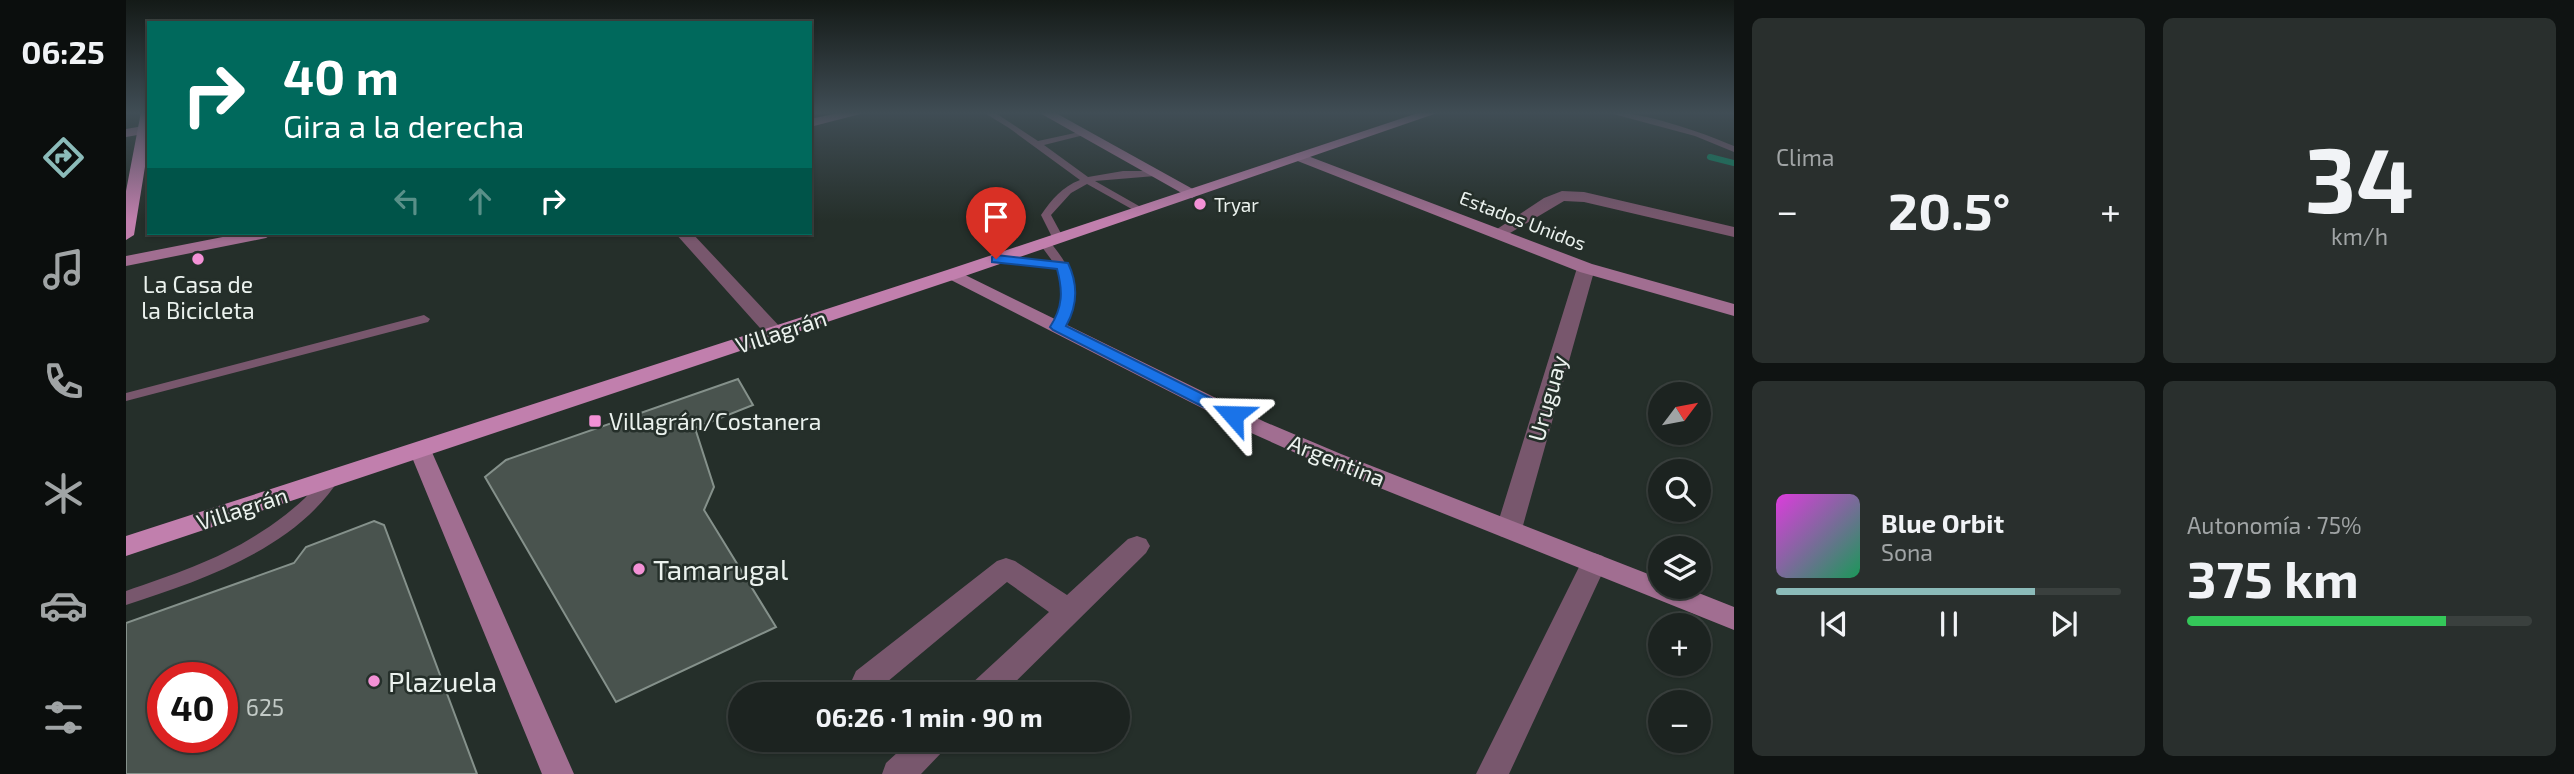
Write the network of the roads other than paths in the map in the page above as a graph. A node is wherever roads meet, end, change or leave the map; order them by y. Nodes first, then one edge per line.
1 (142, 148) edge
2 (1043, 148) edge
3 (1110, 148) edge
4 (1326, 148) edge
5 (1300, 157) junction
6 (1155, 173) junction
7 (1086, 179) junction
8 (1192, 193) junction
9 (1141, 210) junction
10 (1734, 232) edge
11 (1499, 233) junction
12 (126, 235) edge
13 (256, 235) edge
14 (685, 235) edge
15 (1051, 241) junction
16 (996, 259) junction
17 (126, 261) edge
18 (1063, 266) junction
19 (1586, 268) junction
20 (953, 274) junction
21 (1734, 310) edge
22 (424, 319) dead end
23 (1058, 327) junction
24 (775, 333) junction
25 (126, 397) edge
26 (420, 450) junction
27 (332, 478) junction
28 (1509, 529) junction
29 (126, 546) edge
30 (1137, 546) dead end
31 (1594, 564) junction
32 (126, 598) edge
33 (1069, 611) junction
34 (1734, 619) edge
35 (869, 682) edge
36 (995, 682) edge
37 (917, 752) edge
38 (558, 774) edge
39 (898, 774) edge
40 (1492, 774) edge

1 - 12 main road
2 - 7 lane
3 - 6 street
4 - 5 main road, Villagrán
5 - 8 main road, Villagrán
5 - 11 street, Estados Unidos
6 - 7 lane
6 - 8 street
7 - 9 lane
7 - 15 lane
8 - 9 main road, Villagrán
9 - 15 main road, Villagrán
10 - 11 street
11 - 19 street, Estados Unidos
13 - 17 street
14 - 24 street
15 - 16 main road, Villagrán
15 - 18 lane
16 - 18 lane
16 - 20 main road, Villagrán
18 - 23 lane
19 - 21 street, Estados Unidos
19 - 28 street, Uruguay
20 - 23 street, Argentina
20 - 24 main road, Villagrán
22 - 25 lane
23 - 28 street, Argentina
24 - 26 main road, Villagrán
26 - 27 main road, Villagrán
26 - 38 street
27 - 29 main road, Villagrán
27 - 32 lane
28 - 31 street, Argentina
30 - 33 street
31 - 34 street, Argentina
31 - 40 street
33 - 35 street
33 - 36 street
37 - 39 street

